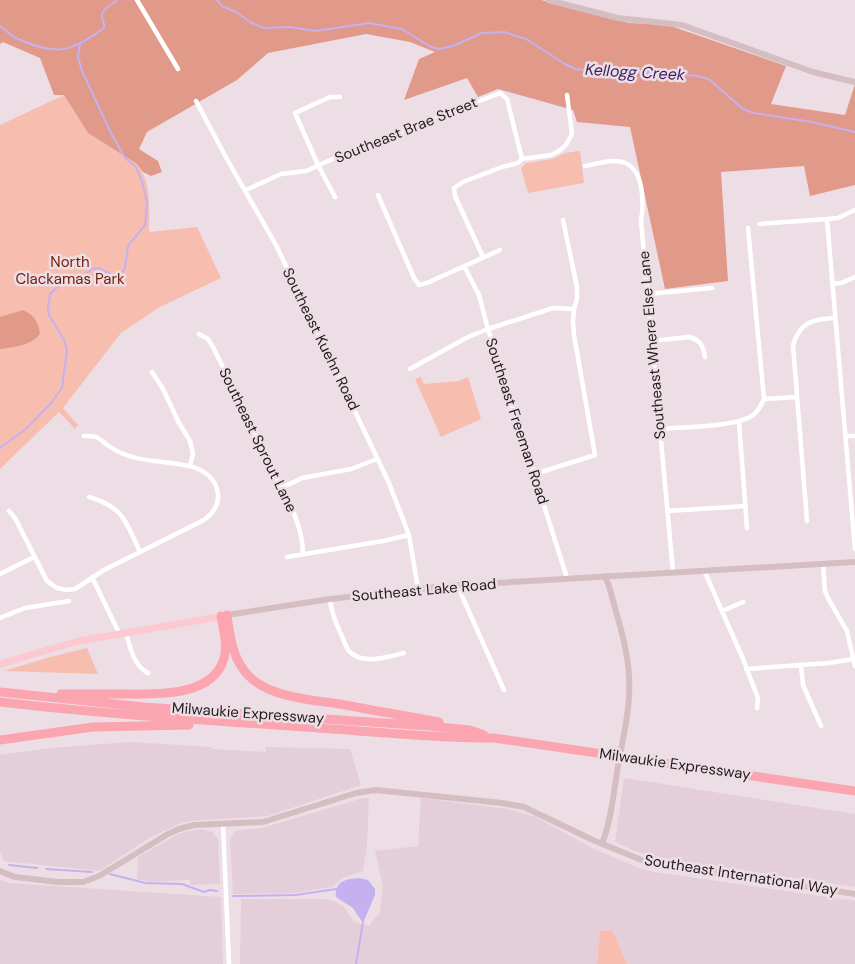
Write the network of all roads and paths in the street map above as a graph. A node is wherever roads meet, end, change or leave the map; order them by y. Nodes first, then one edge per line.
1 (137, 0) edge
2 (548, 0) edge
3 (178, 69) dead end
4 (855, 82) edge
5 (567, 95) dead end
6 (340, 97) dead end
7 (196, 101) dead end
8 (522, 159) junction
9 (318, 165) junction
10 (585, 166) dead end
11 (246, 190) junction
12 (378, 195) dead end
13 (335, 197) dead end
14 (855, 210) edge
15 (827, 219) junction
16 (564, 220) dead end
17 (760, 224) dead end
18 (748, 228) dead end
19 (500, 250) dead end
20 (483, 258) junction
21 (464, 266) junction
22 (855, 277) edge
23 (832, 284) junction
24 (712, 288) dead end
25 (648, 294) junction
26 (574, 309) junction
27 (835, 318) junction
28 (488, 329) junction
29 (199, 334) dead end
30 (652, 341) junction
31 (705, 357) dead end
32 (410, 369) dead end
33 (152, 372) dead end
34 (796, 397) junction
35 (764, 399) junction
36 (739, 422) junction
37 (660, 429) junction
38 (84, 436) dead end
39 (845, 436) junction
40 (855, 436) edge
41 (377, 459) junction
42 (190, 465) junction
43 (534, 474) junction
44 (281, 488) junction
45 (89, 497) dead end
46 (853, 497) edge
47 (746, 506) junction
48 (9, 511) dead end
49 (667, 511) junction
50 (807, 521) dead end
51 (747, 528) dead end
52 (409, 536) junction
53 (855, 549) edge
54 (140, 552) junction
55 (303, 554) junction
56 (34, 557) junction
57 (287, 557) dead end
58 (855, 562) edge
59 (823, 564) junction
60 (704, 570) junction
61 (673, 572) junction
62 (0, 574) edge
63 (605, 576) junction
64 (92, 577) junction
65 (567, 578) junction
66 (459, 585) junction
67 (418, 589) junction
68 (330, 599) junction
69 (69, 601) dead end
70 (743, 602) dead end
71 (722, 611) junction
72 (224, 616) junction
73 (0, 618) edge
74 (123, 633) junction
75 (404, 653) dead end
76 (852, 659) junction
77 (0, 664) edge
78 (801, 665) junction
79 (855, 666) edge
80 (746, 669) junction
81 (148, 673) dead end
82 (504, 690) dead end
83 (0, 692) edge
84 (10, 694) junction
85 (0, 702) edge
86 (757, 708) dead end
87 (246, 723) junction
88 (821, 726) dead end
89 (470, 730) junction
90 (494, 738) junction
91 (0, 740) edge
92 (620, 756) junction
93 (855, 791) edge
94 (223, 825) junction
95 (602, 844) junction
96 (0, 871) edge
97 (855, 894) edge
98 (229, 964) edge

1 - 3 street
2 - 4 street
5 - 8 street
6 - 9 street
7 - 11 street, Southeast Kuehn Road
8 - 9 street, Southeast Brae Street
8 - 20 street
9 - 11 street, Southeast Brae Street
9 - 13 street
10 - 25 street, Southeast Where Else Lane
11 - 41 street, Southeast Kuehn Road
12 - 21 street
14 - 15 street
15 - 17 street
15 - 23 street
16 - 26 street
18 - 35 street
19 - 20 street
20 - 21 street
21 - 28 street, Southeast Freeman Road
22 - 23 street
23 - 27 street
24 - 25 street
25 - 30 street, Southeast Where Else Lane
26 - 28 street
26 - 43 street
27 - 34 street
27 - 39 street
28 - 32 street
28 - 43 street, Southeast Freeman Road
29 - 44 street, Southeast Sprout Lane
30 - 31 street
30 - 37 street, Southeast Where Else Lane
33 - 42 street
34 - 35 street
34 - 50 street
35 - 36 street
36 - 37 street
36 - 47 street
37 - 49 street, Southeast Where Else Lane
38 - 42 street
39 - 40 street
39 - 46 street
41 - 44 street
41 - 52 street, Southeast Kuehn Road
42 - 54 street
43 - 65 street, Southeast Freeman Road
44 - 55 street, Southeast Sprout Lane
45 - 54 street
46 - 53 street
47 - 49 street
47 - 51 street
48 - 56 street
49 - 61 street, Southeast Where Else Lane
52 - 55 street
52 - 67 street, Southeast Kuehn Road
54 - 64 street
55 - 57 street
56 - 62 street
56 - 64 street
58 - 59 street, Southeast Lake Road
59 - 60 street, Southeast Lake Road
59 - 76 street
60 - 61 street, Southeast Lake Road
60 - 71 street
61 - 63 street, Southeast Lake Road
63 - 65 street, Southeast Lake Road
63 - 92 street
64 - 74 street
65 - 66 street, Southeast Lake Road
66 - 67 street, Southeast Lake Road
66 - 82 street
67 - 68 street, Southeast Lake Road
68 - 72 street, Southeast Lake Road
68 - 75 street
69 - 73 street
70 - 71 street
71 - 80 street
72 - 74 main road, Southeast Lake Road
72 - 84 highway
72 - 89 highway
74 - 77 main road, Southeast Lake Road
74 - 81 street
76 - 78 street
76 - 79 street
78 - 80 street
78 - 88 street
80 - 86 street
83 - 84 highway, Milwaukie Expressway
84 - 89 highway, Milwaukie Expressway
85 - 87 highway, Milwaukie Expressway
87 - 90 highway, Milwaukie Expressway
87 - 91 highway
89 - 90 highway, Milwaukie Expressway
90 - 92 highway, Milwaukie Expressway
92 - 93 highway, Milwaukie Expressway
92 - 95 street
94 - 95 street, Southeast International Way
94 - 96 street, Southeast International Way
94 - 98 street
95 - 97 street, Southeast International Way

